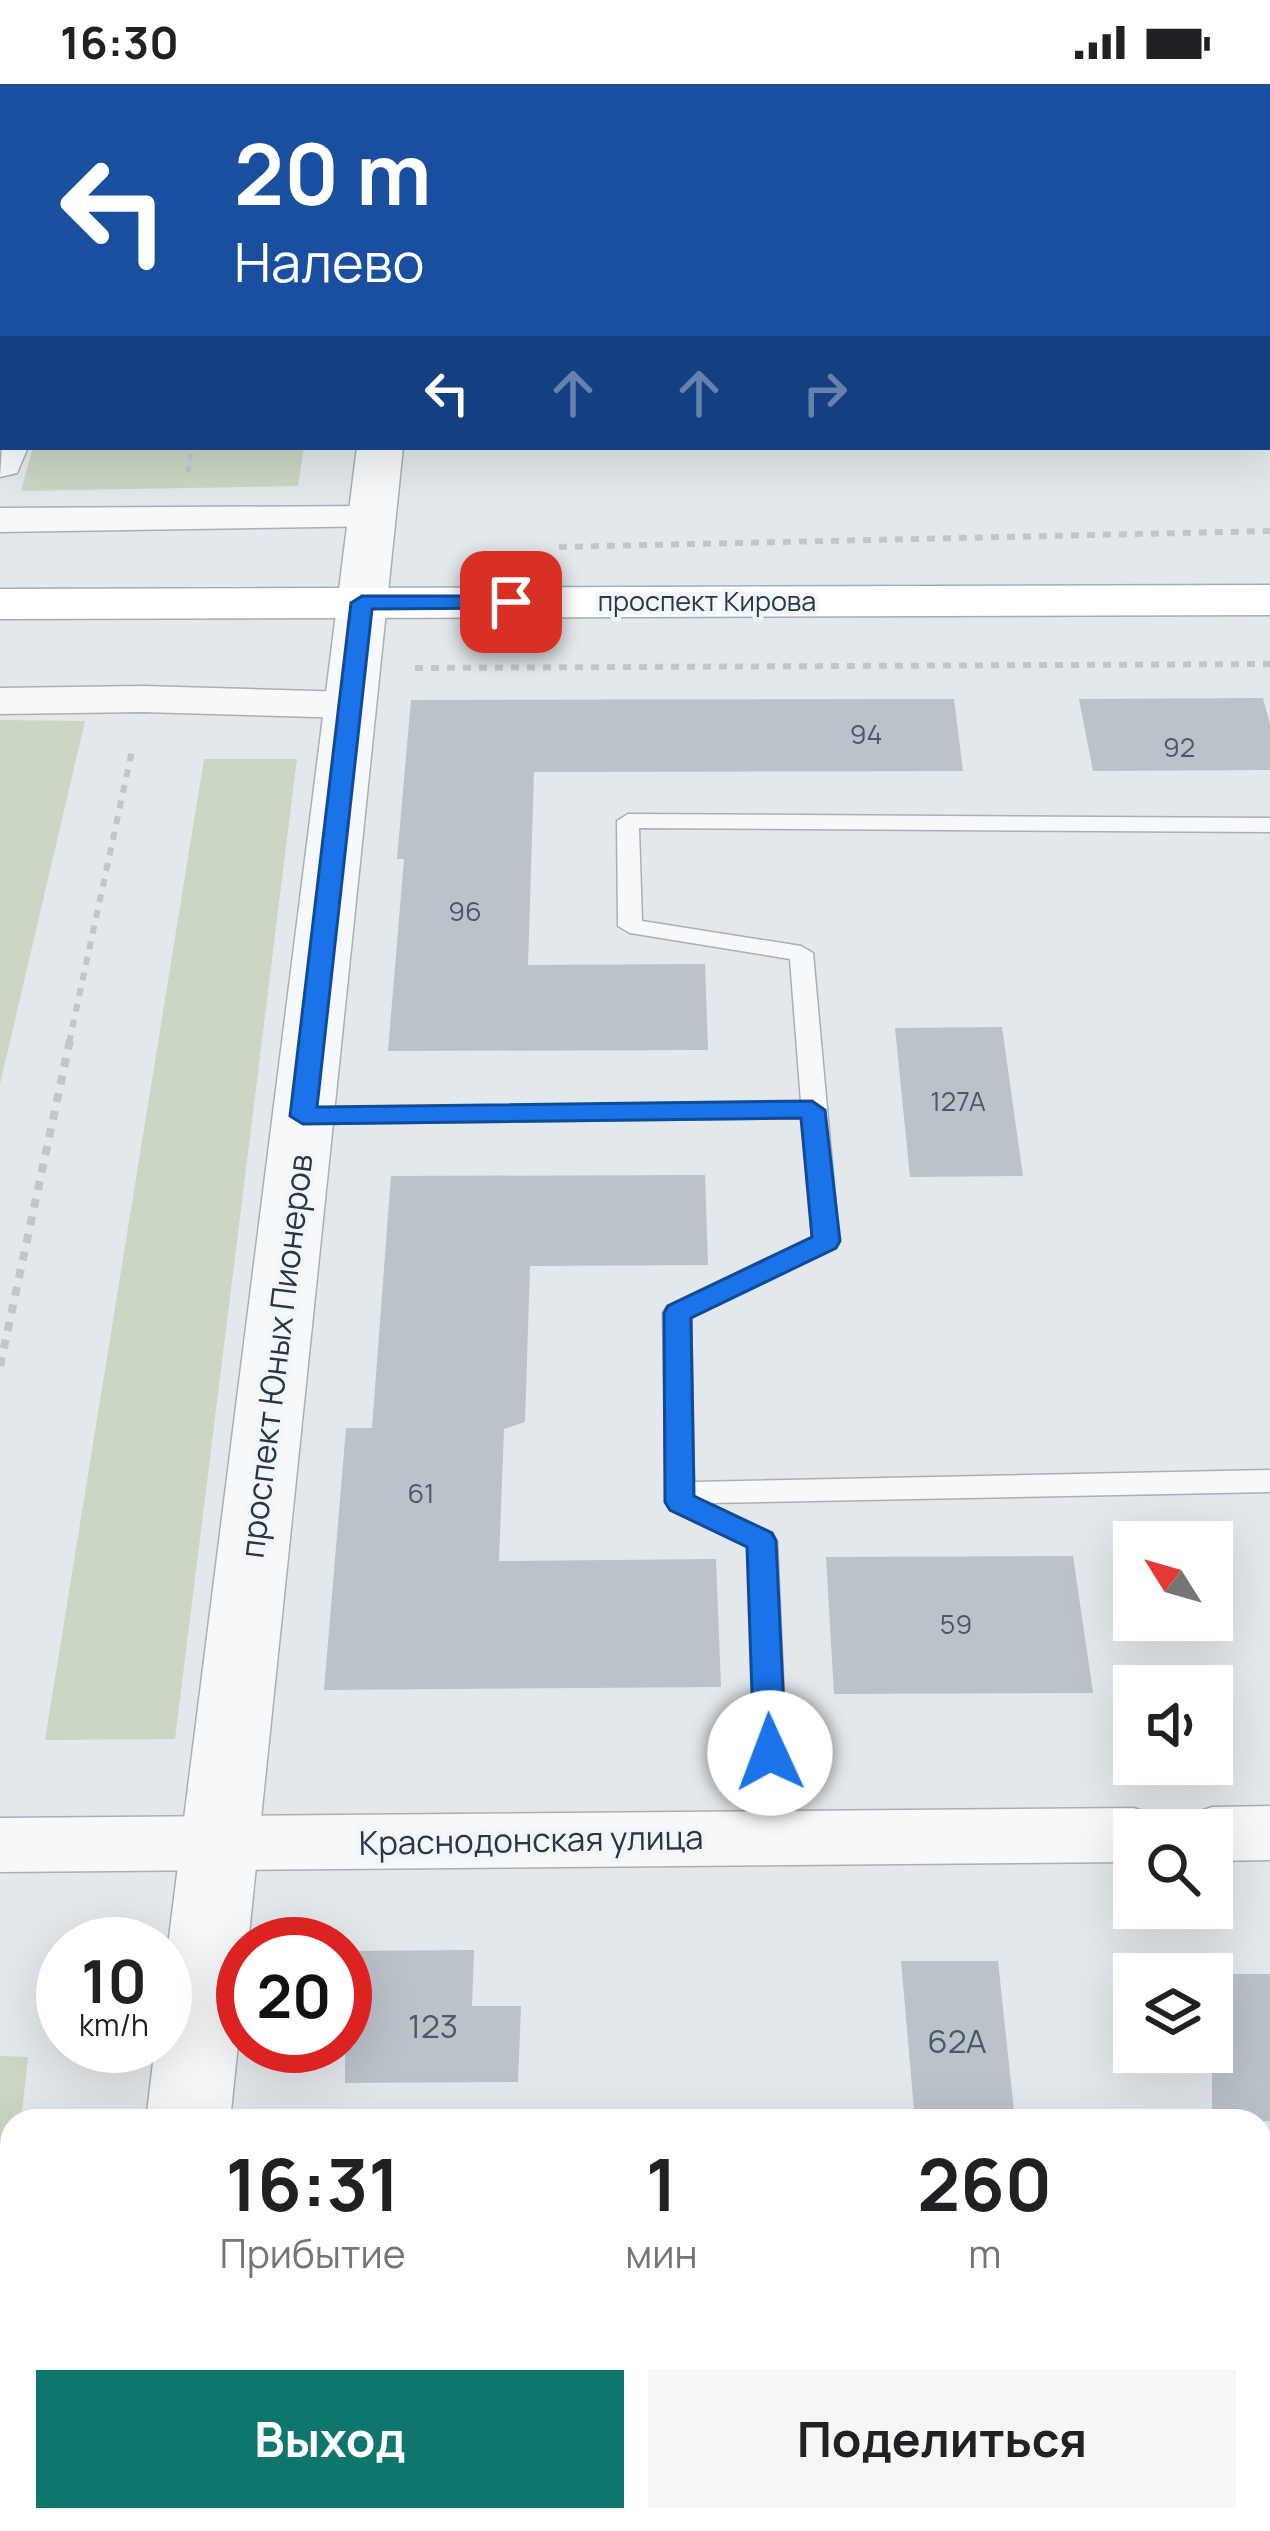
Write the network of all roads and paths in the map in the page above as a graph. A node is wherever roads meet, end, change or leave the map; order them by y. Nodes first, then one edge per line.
1 (380, 450) edge
2 (372, 518) junction
3 (0, 520) edge
4 (1270, 531) edge
5 (540, 548) dead end
6 (1270, 600) edge
7 (362, 603) junction
8 (0, 604) edge
9 (1270, 664) edge
10 (352, 687) junction
11 (143, 699) junction
12 (0, 701) edge
13 (1270, 825) edge
14 (812, 1110) junction
15 (303, 1116) junction
16 (0, 1366) edge
17 (1270, 1481) edge
18 (680, 1492) junction
19 (1270, 1833) edge
20 (1113, 1834) edge
21 (1233, 1834) edge
22 (774, 1838) junction
23 (220, 1843) junction
24 (0, 1845) edge
25 (189, 2109) edge

1 - 2 street, проспект Юных Пионеров
2 - 3 street
2 - 7 street, проспект Юных Пионеров
4 - 5 path
6 - 7 main road, проспект Кирова
7 - 8 main road, проспект Кирова
7 - 10 street, проспект Юных Пионеров
9 - 10 path
10 - 11 street
10 - 15 street, проспект Юных Пионеров
11 - 12 street
11 - 16 path
13 - 14 lane
14 - 15 lane
14 - 18 lane
15 - 23 street, проспект Юных Пионеров
17 - 18 lane
18 - 22 lane
19 - 21 street
20 - 22 street, Краснодонская улица
22 - 23 street, Краснодонская улица
23 - 24 street, Краснодонская улица
23 - 25 street, проспект Юных Пионеров

